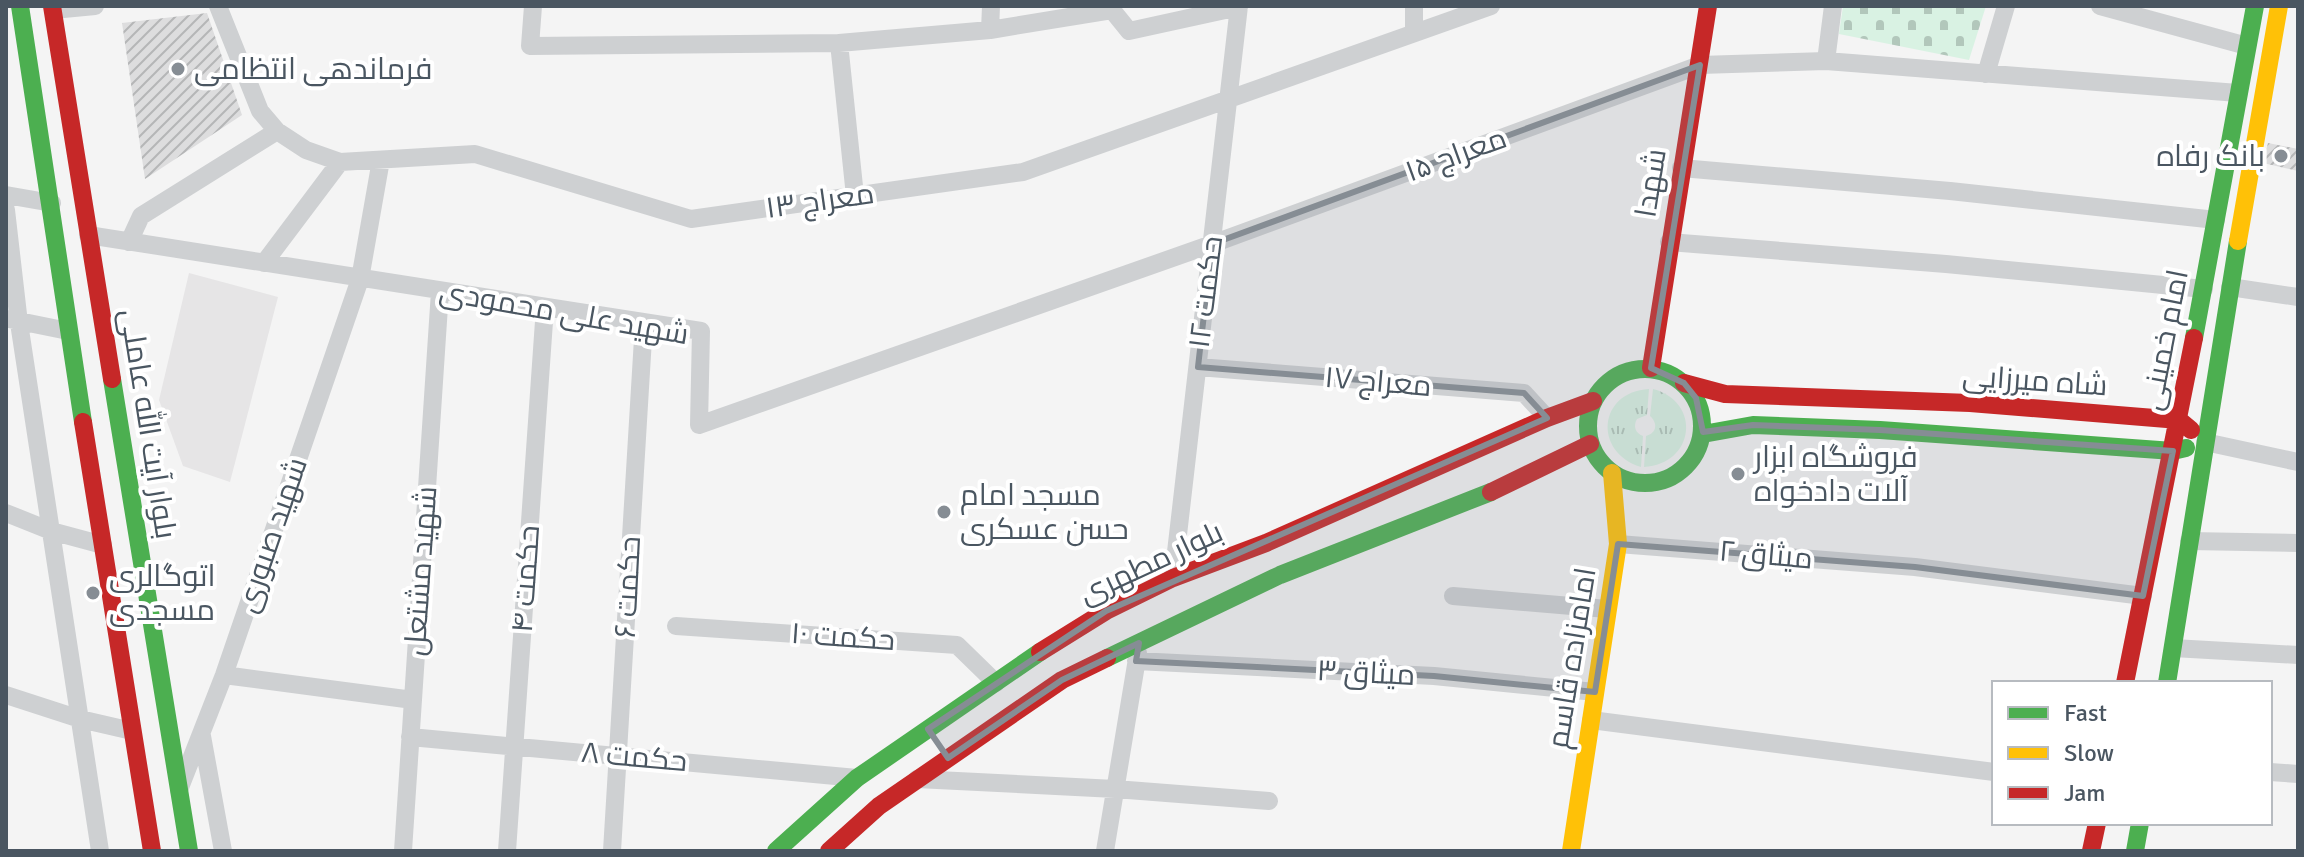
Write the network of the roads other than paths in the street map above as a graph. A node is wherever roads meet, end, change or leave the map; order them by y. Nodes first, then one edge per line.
1 (95, 6) edge
2 (218, 6) edge
3 (533, 6) edge
4 (991, 6) edge
5 (1239, 6) edge
6 (1414, 6) edge
7 (1491, 6) edge
8 (1708, 6) edge
9 (1833, 6) edge
10 (2006, 6) edge
11 (2100, 6) edge
12 (2255, 6) edge
13 (2279, 6) edge
14 (53, 8) edge
15 (1112, 8) edge
16 (16, 12) edge
17 (990, 30) junction
18 (1414, 33) junction
19 (839, 43) junction
20 (2247, 46) junction
21 (1826, 61) junction
22 (1700, 65) junction
23 (1986, 74) junction
24 (2238, 93) junction
25 (1229, 99) junction
26 (277, 131) junction
27 (381, 160) junction
28 (340, 162) junction
29 (1681, 168) junction
30 (6, 195) edge
31 (855, 196) junction
32 (52, 203) junction
33 (6, 210) edge
34 (2216, 220) junction
35 (88, 235) junction
36 (129, 242) junction
37 (1669, 242) junction
38 (1212, 244) junction
39 (264, 263) junction
40 (360, 279) junction
41 (2230, 287) junction
42 (2204, 289) junction
43 (440, 291) junction
44 (2298, 297) edge
45 (545, 307) junction
46 (13, 320) edge
47 (644, 322) junction
48 (68, 331) junction
49 (1198, 367) junction
50 (1651, 368) junction
51 (1684, 383) junction
52 (1593, 401) junction
53 (1547, 418) junction
54 (2179, 420) junction
55 (1703, 434) junction
56 (2205, 442) junction
57 (1590, 444) junction
58 (2173, 451) junction
59 (2298, 462) edge
60 (1612, 473) junction
61 (1648, 483) junction
62 (6, 513) edge
63 (51, 531) junction
64 (2189, 541) junction
65 (2298, 543) edge
66 (1618, 544) junction
67 (103, 545) junction
68 (1173, 578) junction
69 (1453, 596) dead end
70 (2143, 596) junction
71 (1607, 609) junction
72 (676, 626) dead end
73 (2173, 648) junction
74 (1138, 652) junction
75 (2298, 655) edge
76 (224, 675) junction
77 (2125, 681) edge
78 (2167, 681) edge
79 (996, 683) junction
80 (1595, 692) junction
81 (6, 695) edge
82 (413, 700) junction
83 (80, 719) junction
84 (1591, 720) junction
85 (928, 729) junction
86 (132, 731) junction
87 (202, 733) junction
88 (410, 737) junction
89 (514, 747) junction
90 (618, 756) junction
91 (948, 758) junction
92 (1992, 772) edge
93 (2272, 772) edge
94 (2298, 774) edge
95 (857, 778) junction
96 (917, 779) junction
97 (1115, 789) junction
98 (179, 790) junction
99 (1269, 801) dead end
100 (2097, 825) edge
101 (2140, 825) edge
102 (100, 851) edge
103 (152, 851) edge
104 (189, 851) edge
105 (223, 851) edge
106 (403, 851) edge
107 (507, 851) edge
108 (612, 851) edge
109 (776, 851) edge
110 (829, 851) edge
111 (1105, 851) edge
112 (1571, 851) edge
113 (2091, 851) edge
114 (2135, 851) edge

1 - 14 street
2 - 26 street, معراج ۱۳
3 - 19 street
4 - 17 street
5 - 15 street
5 - 25 street, حکمت ۱۲
6 - 18 street
7 - 18 street, معراج ۱۳
8 - 22 street, شهدا
9 - 21 street
10 - 23 street
11 - 20 street
12 - 20 street, امام خمینی
13 - 41 street, امام خمینی
14 - 35 street, بلوار آیت‌ الله عاملی
15 - 17 street
16 - 32 street
17 - 19 street
18 - 25 street, معراج ۱۳
19 - 31 street
20 - 24 street, امام خمینی
21 - 22 street, معراج ۱۵
21 - 23 street, معراج ۱۵
22 - 29 street, شهدا
22 - 38 street, معراج ۱۵
23 - 24 street, معراج ۱۵
24 - 34 street, امام خمینی
25 - 31 street, معراج ۱۳
25 - 38 street, حکمت ۱۲
26 - 28 street, معراج ۱۳
26 - 36 street
27 - 28 street, معراج ۱۳
27 - 31 street, معراج ۱۳
27 - 40 street, شهید صبوری
28 - 39 street
29 - 34 street
29 - 37 street, شهدا
30 - 32 street
32 - 48 street
33 - 46 street
34 - 42 street, امام خمینی
35 - 36 street, شهید علی محمودی
35 - 98 street, بلوار آیت‌ الله عاملی
36 - 39 street, شهید علی محمودی
37 - 42 street
37 - 50 street, شهدا
38 - 47 street, شهید علی محمودی
38 - 49 street, حکمت ۱۲
39 - 40 street, شهید علی محمودی
40 - 43 street, شهید علی محمودی
40 - 76 street, شهید صبوری
41 - 44 street
41 - 56 street, امام خمینی
42 - 54 street, امام خمینی
43 - 45 street, شهید علی محمودی
43 - 82 street, شهید مشتعل
45 - 47 street, شهید علی محمودی
45 - 89 street, حکمت ۴
46 - 48 street
46 - 63 street
47 - 90 street, حکمت ۶
48 - 67 street
49 - 53 street, معراج ۱۷
49 - 68 street, حکمت ۱۲
50 - 51 street
50 - 52 street
51 - 54 street, شاه میرزایی
51 - 55 street
52 - 53 street, بلوار مطهری
52 - 57 street
53 - 68 street, بلوار مطهری
54 - 56 street
54 - 58 street, امام خمینی
55 - 58 street, شاه میرزایی
55 - 61 street
56 - 58 street, شاه میرزایی
56 - 59 street
56 - 64 street, امام خمینی
57 - 60 street
57 - 74 street
58 - 70 street, امام خمینی
60 - 61 street
60 - 66 street, امامزاده قاسم
61 - 66 street
62 - 63 street
63 - 67 street
63 - 83 street
64 - 65 street
64 - 73 street, امام خمینی
66 - 70 street, میثاق ۲
66 - 71 street, امامزاده قاسم
67 - 86 street
68 - 79 street, بلوار مطهری
69 - 71 street
70 - 77 street, امام خمینی
71 - 80 street, امامزاده قاسم
72 - 79 street, حکمت ۱۰
73 - 75 street
73 - 78 street, امام خمینی
74 - 80 street, میثاق ۳
74 - 91 street
74 - 97 street
76 - 82 street
76 - 87 street, شهید صبوری
79 - 85 street, بلوار مطهری
80 - 84 street, امامزاده قاسم
81 - 83 street
82 - 88 street, شهید مشتعل
83 - 86 street
83 - 102 street
84 - 92 street
84 - 112 street, امامزاده قاسم
85 - 91 street
85 - 95 street, بلوار مطهری
86 - 103 street
87 - 98 street, شهید صبوری
87 - 105 street
88 - 89 street, حکمت ۸
88 - 106 street, شهید مشتعل
89 - 90 street, حکمت ۸
89 - 107 street, حکمت ۴
90 - 95 street, حکمت ۸
90 - 108 street, حکمت ۶
91 - 96 street
93 - 94 street
95 - 109 street, بلوار مطهری
96 - 97 street
96 - 110 street
97 - 99 street
97 - 111 street
98 - 104 street, بلوار آیت‌ الله عاملی
100 - 113 street
101 - 114 street

